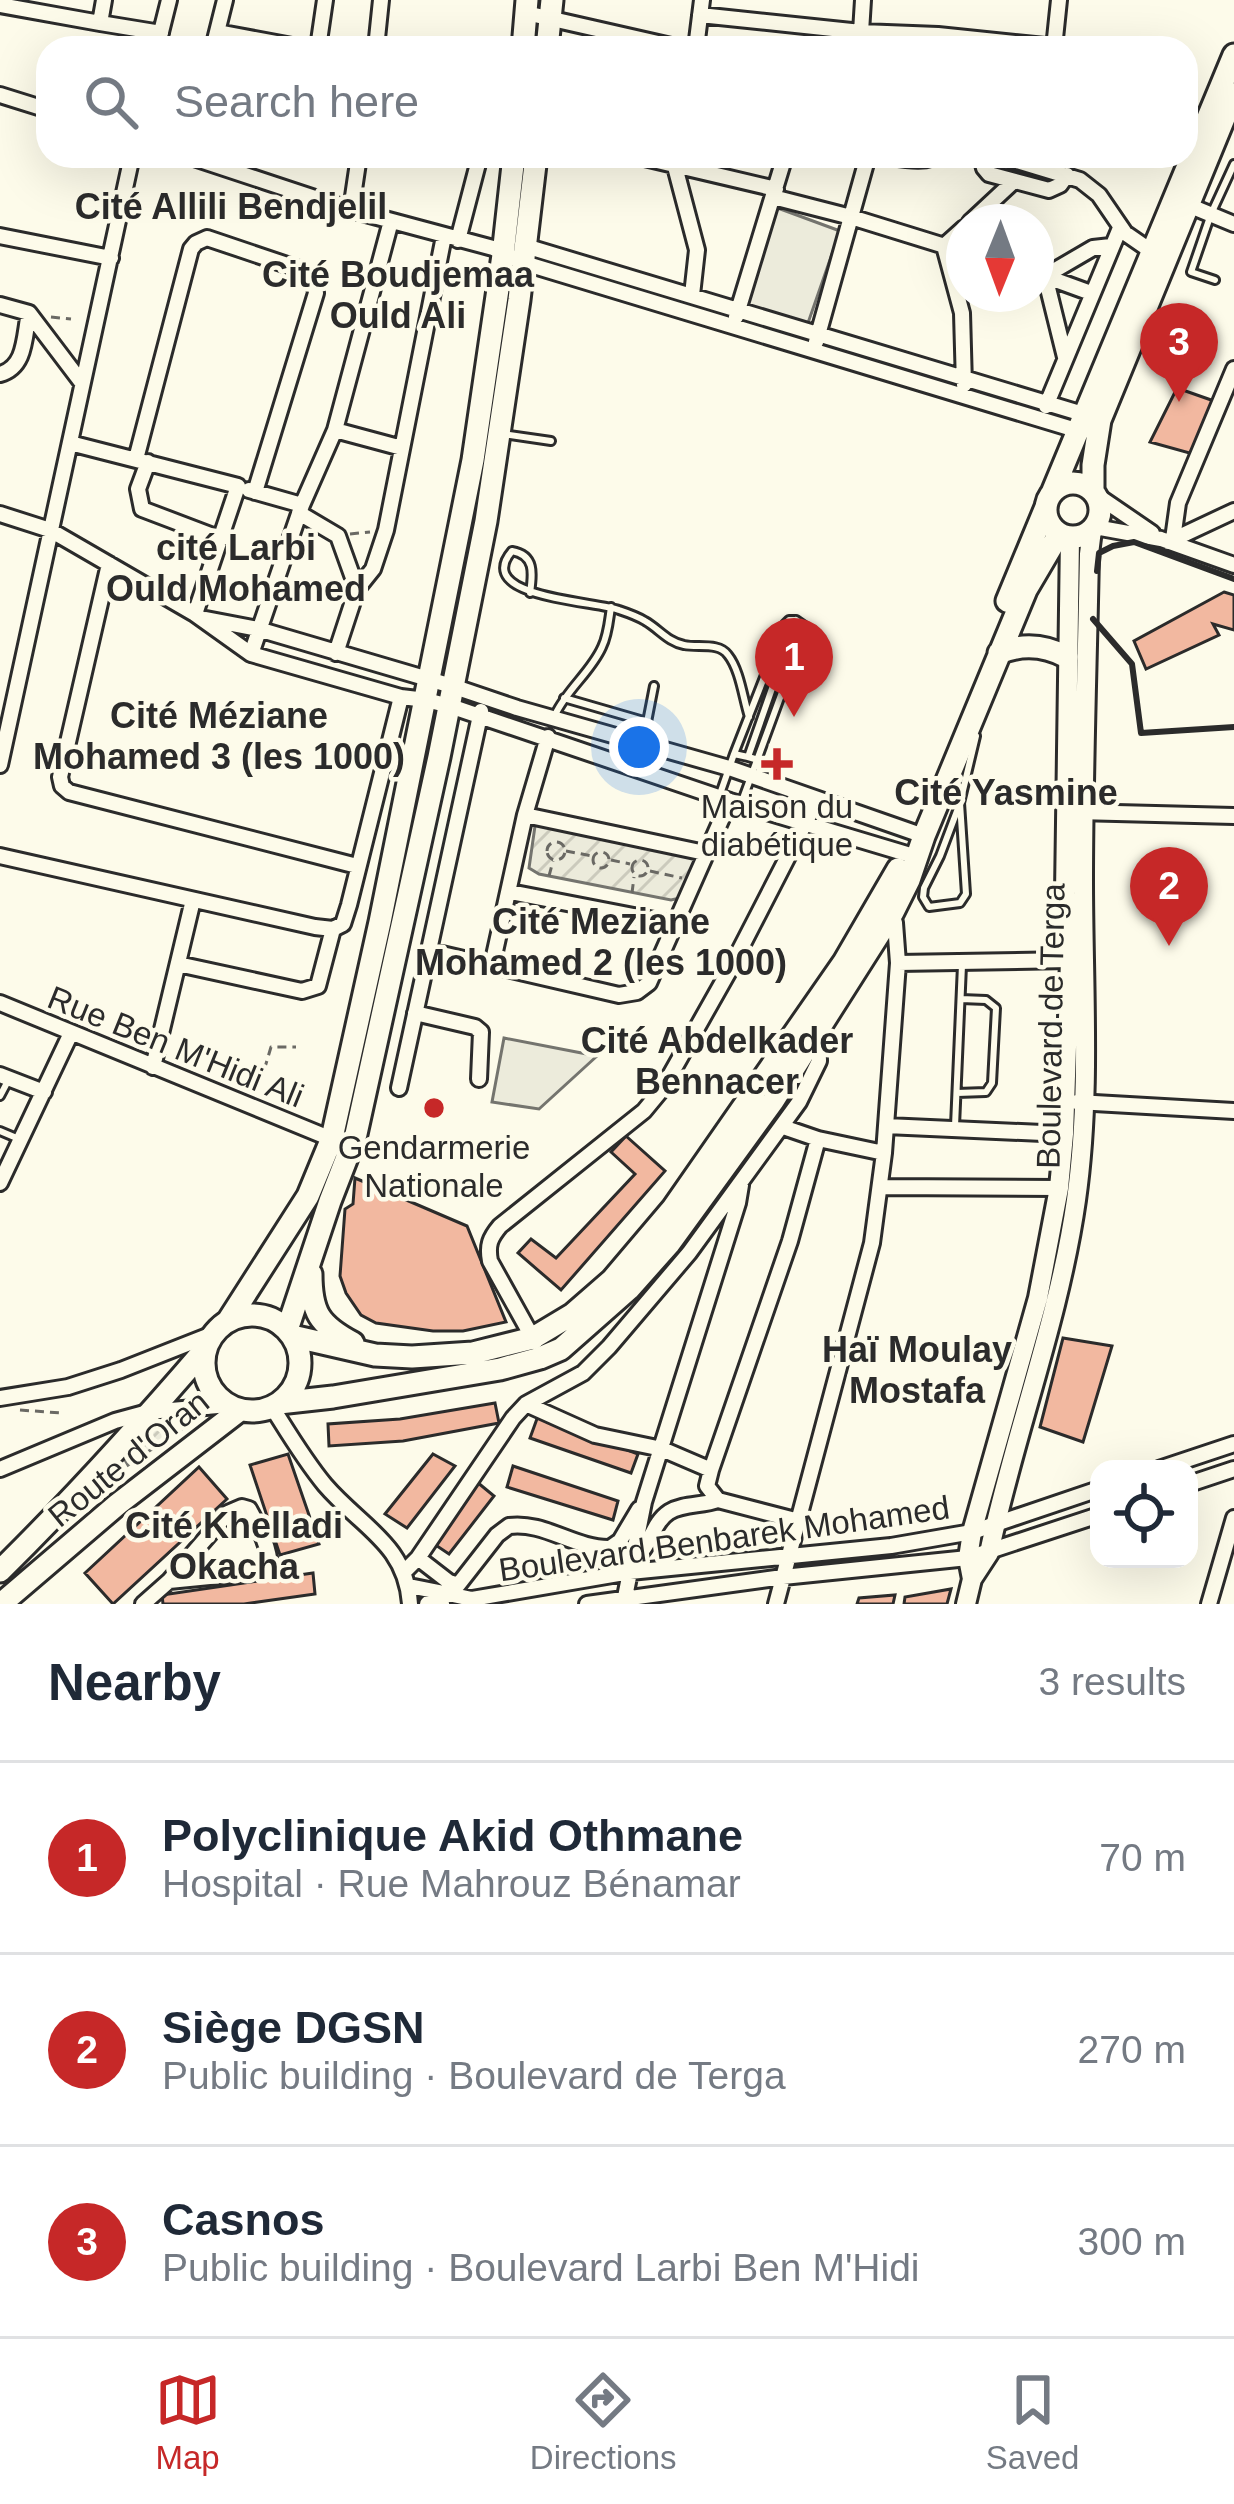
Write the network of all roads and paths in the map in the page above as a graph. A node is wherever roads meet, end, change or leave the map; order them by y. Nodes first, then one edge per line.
1 (104, 0) edge
2 (169, 0) edge
3 (225, 0) edge
4 (325, 0) edge
5 (381, 0) edge
6 (863, 0) edge
7 (1059, 0) edge
8 (0, 4) edge
9 (701, 8) edge
10 (551, 9) edge
11 (100, 23) junction
12 (524, 29) edge
13 (861, 32) junction
14 (145, 36) edge
15 (160, 36) edge
16 (216, 36) edge
17 (320, 36) edge
18 (377, 36) edge
19 (624, 36) edge
20 (947, 36) edge
21 (1055, 36) edge
22 (1234, 55) edge
23 (1234, 94) edge
24 (0, 95) edge
25 (36, 106) edge
26 (1198, 140) edge
27 (1234, 164) edge
28 (130, 168) edge
29 (223, 168) edge
30 (357, 168) edge
31 (476, 168) edge
32 (513, 168) edge
33 (533, 168) edge
34 (676, 168) edge
35 (696, 168) edge
36 (781, 168) edge
37 (865, 168) edge
38 (984, 168) edge
39 (1054, 168) edge
40 (1186, 168) edge
41 (1067, 175) junction
42 (1014, 181) junction
43 (774, 193) junction
44 (989, 204) edge
45 (1188, 205) junction
46 (350, 211) junction
47 (1211, 214) junction
48 (851, 217) junction
49 (391, 221) junction
50 (1234, 224) edge
51 (1120, 228) junction
52 (0, 236) edge
53 (451, 238) junction
54 (944, 246) joint
55 (1111, 246) junction
56 (510, 251) junction
57 (1151, 251) junction
58 (558, 255) junction
59 (111, 258) junction
60 (1054, 268) edge
61 (554, 272) junction
62 (1054, 280) edge
63 (1215, 280) dead end
64 (1091, 293) junction
65 (692, 295) junction
66 (0, 305) edge
67 (739, 308) junction
68 (1052, 312) edge
69 (29, 313) junction
70 (733, 328) junction
71 (818, 333) junction
72 (813, 352) junction
73 (961, 356) junction
74 (1065, 358) junction
75 (1234, 368) edge
76 (945, 371) junction
77 (0, 374) edge
78 (965, 377) junction
79 (82, 383) junction
80 (939, 389) junction
81 (960, 395) junction
82 (1048, 402) junction
83 (1041, 420) junction
84 (1086, 421) junction
85 (335, 430) junction
86 (499, 434) junction
87 (551, 441) dead end
88 (70, 442) junction
89 (402, 448) junction
90 (142, 460) junction
91 (238, 486) junction
92 (255, 492) junction
93 (1094, 492) junction
94 (1048, 500) junction
95 (300, 510) junction
96 (1234, 512) edge
97 (0, 514) edge
98 (50, 530) junction
99 (1079, 532) junction
100 (221, 539) junction
101 (1167, 540) junction
102 (109, 564) junction
103 (1234, 565) edge
104 (358, 589) junction
105 (530, 592) junction
106 (611, 607) junction
107 (198, 616) junction
108 (258, 629) junction
109 (336, 652) junction
110 (999, 653) junction
111 (251, 654) junction
112 (1067, 657) junction
113 (990, 677) junction
114 (654, 686) dead end
115 (439, 693) junction
116 (401, 697) junction
117 (486, 698) junction
118 (563, 698) junction
119 (479, 717) junction
120 (749, 717) junction
121 (554, 718) junction
122 (647, 722) junction
123 (547, 740) junction
124 (640, 744) junction
125 (752, 758) junction
126 (731, 761) junction
127 (0, 765) edge
128 (630, 767) junction
129 (750, 775) junction
130 (817, 800) junction
131 (729, 803) junction
132 (960, 803) junction
133 (1075, 812) junction
134 (525, 815) junction
135 (1234, 816) edge
136 (805, 824) junction
137 (922, 848) junction
138 (565, 851) junction
139 (705, 853) junction
140 (0, 856) edge
141 (593, 856) junction
142 (553, 860) junction
143 (610, 860) junction
144 (632, 865) junction
145 (357, 866) junction
146 (648, 871) junction
147 (634, 875) junction
148 (549, 876) dead end
149 (687, 879) dead end
150 (510, 892) junction
151 (632, 892) dead end
152 (193, 900) junction
153 (886, 908) junction
154 (675, 924) junction
155 (333, 929) junction
156 (429, 952) junction
157 (1070, 960) junction
158 (898, 963) junction
159 (178, 964) junction
160 (492, 964) junction
161 (962, 964) junction
162 (961, 999) junction
163 (0, 1003) edge
164 (415, 1013) junction
165 (818, 1030) junction
166 (71, 1033) junction
167 (296, 1047) dead end
168 (153, 1066) junction
169 (5, 1077) edge
170 (479, 1079) dead end
171 (260, 1084) dead end
172 (399, 1088) dead end
173 (44, 1092) junction
174 (957, 1093) junction
175 (0, 1096) edge
176 (1076, 1102) junction
177 (1234, 1111) edge
178 (886, 1126) junction
179 (783, 1127) junction
180 (955, 1130) junction
181 (0, 1131) edge
182 (1064, 1134) junction
183 (818, 1139) junction
184 (22, 1140) junction
185 (341, 1144) junction
186 (884, 1153) junction
187 (741, 1180) junction
188 (0, 1183) edge
189 (881, 1187) junction
190 (1059, 1187) junction
191 (311, 1263) junction
192 (289, 1333) junction
193 (216, 1334) junction
194 (537, 1348) junction
195 (375, 1355) junction
196 (0, 1398) edge
197 (526, 1404) junction
198 (276, 1405) junction
199 (235, 1407) junction
200 (20, 1410) dead end
201 (148, 1412) junction
202 (62, 1413) dead end
203 (1234, 1444) edge
204 (662, 1449) junction
205 (1186, 1460) edge
206 (1234, 1468) edge
207 (0, 1469) edge
208 (711, 1470) junction
209 (1198, 1481) edge
210 (1090, 1492) edge
211 (646, 1497) junction
212 (718, 1500) junction
213 (1234, 1517) edge
214 (1090, 1518) edge
215 (799, 1521) junction
216 (995, 1524) junction
217 (972, 1532) junction
218 (989, 1553) junction
219 (789, 1556) junction
220 (418, 1558) junction
221 (968, 1558) junction
222 (632, 1566) junction
223 (0, 1571) edge
224 (783, 1577) junction
225 (406, 1579) junction
226 (972, 1579) junction
227 (169, 1581) junction
228 (440, 1598) edge
229 (624, 1601) edge
230 (1, 1604) edge
231 (143, 1604) edge
232 (410, 1604) edge
233 (427, 1604) edge
234 (587, 1604) edge
235 (776, 1604) edge
236 (966, 1604) edge
237 (1209, 1604) edge

1 - 11 street
2 - 15 street
3 - 16 street
4 - 17 street
5 - 18 street
6 - 13 street
7 - 21 street
8 - 11 street
9 - 13 street
10 - 12 street
10 - 19 street
11 - 14 street
13 - 20 street
22 - 26 main road
23 - 45 main road
24 - 25 street
27 - 47 lane
28 - 59 street
29 - 46 street
30 - 46 street
31 - 53 street
32 - 56 main road
33 - 56 main road
34 - 65 street
35 - 43 street
36 - 43 street
37 - 48 street
38 - 42 street
39 - 41 street
40 - 57 main road
41 - 42 street
41 - 51 street
42 - 44 street
43 - 48 street
43 - 67 street
45 - 47 street
45 - 84 main road
46 - 49 street
47 - 50 street
47 - 63 lane
48 - 54 street
48 - 71 street
49 - 53 street
49 - 85 street
51 - 55 street
51 - 57 street
52 - 59 street
53 - 56 street
53 - 89 street
54 - 73 street
55 - 60 street
55 - 64 street
56 - 58 street
56 - 61 street
56 - 86 main road
56 - 115 main road
57 - 84 main road
58 - 61 street
58 - 65 street
59 - 79 street
61 - 70 street
62 - 64 street
64 - 74 street
65 - 67 street
66 - 69 street
67 - 70 street
67 - 71 street
68 - 74 street
69 - 77 street
69 - 79 street
70 - 72 street
71 - 72 street
71 - 76 street
72 - 80 street
73 - 76 street
73 - 78 street
74 - 82 street
75 - 101 street
76 - 78 street
76 - 80 street
78 - 81 street
78 - 82 street
79 - 88 street
80 - 81 street
81 - 83 street
82 - 83 street
82 - 84 street
83 - 84 street
84 - 93 main road
84 - 94 main road
85 - 89 street
85 - 95 street
86 - 87 lane
86 - 115 main road
88 - 90 street
88 - 98 street
89 - 104 street
90 - 91 street
90 - 92 street
90 - 100 street
91 - 92 street
91 - 100 street
92 - 95 street
93 - 94 main road
93 - 99 main road
93 - 101 street
94 - 99 main road
94 - 137 main road
95 - 104 street
95 - 108 street
96 - 101 street
97 - 98 street
98 - 102 street
98 - 127 street
99 - 101 street
99 - 110 main road
99 - 112 main road, Boulevard de Terga
99 - 133 main road, Boulevard de Terga
100 - 107 street
101 - 103 street
102 - 107 street
102 - 145 street
104 - 109 street
105 - 105 lane
105 - 106 lane
106 - 118 lane
106 - 120 lane
107 - 108 street
107 - 111 street
108 - 109 street
108 - 111 street
109 - 115 street
110 - 112 main road
110 - 113 main road
111 - 116 street
112 - 133 main road, Boulevard de Terga
113 - 132 lane
113 - 137 main road
114 - 122 lane
115 - 116 street
115 - 117 street
115 - 119 street
115 - 185 main road
116 - 145 street
117 - 119 street
117 - 121 street
118 - 121 lane
118 - 122 lane
119 - 123 street
119 - 156 street
120 - 125 lane
120 - 126 lane
121 - 123 street
121 - 124 street
122 - 124 lane
123 - 128 street
123 - 134 street
124 - 126 street
124 - 128 lane
125 - 126 lane
125 - 129 lane
126 - 129 street
126 - 131 lane
128 - 131 street
129 - 130 street
129 - 131 lane
130 - 136 street
130 - 137 street
131 - 136 street
131 - 139 street
132 - 137 lane
132 - 137 lane
133 - 135 street
133 - 157 main road, Boulevard de Terga
133 - 176 main road, Boulevard de Terga
134 - 139 street
134 - 150 street
136 - 137 street
136 - 194 street
137 - 153 main road
138 - 141 path
138 - 142 path
138 - 142 path
139 - 154 street
140 - 152 street
141 - 143 path
141 - 143 path
142 - 148 path
143 - 144 path
144 - 146 path
144 - 147 path
145 - 155 street
146 - 147 path
146 - 149 path
147 - 151 path
150 - 154 street
150 - 160 street
152 - 155 street
152 - 159 street
153 - 158 street
153 - 165 main road
153 - 194 main road
154 - 160 street
155 - 159 street
156 - 160 street
156 - 164 street
157 - 161 street
157 - 176 main road, Boulevard de Terga
158 - 161 street
158 - 178 street
159 - 168 street
161 - 162 lane
162 - 174 lane
162 - 174 lane
163 - 166 street, Rue Ben M'Hidi Ali
164 - 170 street
164 - 172 street
165 - 179 street
165 - 194 main road
166 - 168 street, Rue Ben M'Hidi Ali
166 - 173 street
167 - 171 path
168 - 185 street, Rue Ben M'Hidi Ali
169 - 173 street
169 - 175 lane
173 - 184 street
174 - 180 lane
176 - 177 street
176 - 182 main road, Boulevard de Terga
176 - 216 main road, Boulevard de Terga
178 - 180 street
178 - 186 street
179 - 183 street
179 - 187 street
180 - 182 street
181 - 184 lane
182 - 190 main road, Boulevard de Terga
183 - 186 street
183 - 208 street
184 - 188 street
185 - 191 main road
185 - 193 main road, Route d'Oran
186 - 189 street
187 - 197 street
187 - 204 street
189 - 190 street
189 - 215 street
190 - 217 main road, Boulevard de Terga
191 - 192 main road
191 - 195 main road
192 - 193 main road
192 - 195 main road
192 - 198 main road
193 - 196 street
193 - 199 main road
193 - 201 main road, Route d'Oran
194 - 195 main road
194 - 198 main road
197 - 204 street
197 - 220 street
198 - 199 main road
198 - 225 street
199 - 201 street
199 - 230 main road, Route d'Oran
200 - 202 path
201 - 207 street
201 - 223 main road, Route d'Oran
203 - 205 street
204 - 208 street
204 - 211 street
206 - 209 street
208 - 212 street
210 - 216 street, Boulevard Benbarek Mohamed
211 - 220 street
211 - 222 street
212 - 215 street
212 - 222 street
213 - 237 street
214 - 218 street, Boulevard Benbarek Mohamed
215 - 219 street
216 - 217 street, Boulevard Benbarek Mohamed
216 - 218 main road, Boulevard de Terga
217 - 219 street, Boulevard Benbarek Mohamed
217 - 221 main road, Boulevard de Terga
218 - 221 street, Boulevard Benbarek Mohamed
218 - 226 main road, Boulevard de Terga
219 - 222 street, Boulevard Benbarek Mohamed
219 - 224 street
220 - 225 street
221 - 224 street, Boulevard Benbarek Mohamed
221 - 226 main road, Boulevard de Terga
222 - 228 street, Boulevard Benbarek Mohamed
222 - 229 street
224 - 229 street, Boulevard Benbarek Mohamed
224 - 235 street
225 - 228 street, Boulevard Benbarek Mohamed
225 - 232 street
226 - 236 main road, Boulevard de Terga
227 - 227 street
227 - 231 street
228 - 233 street
229 - 234 street, Boulevard Benbarek Mohamed

